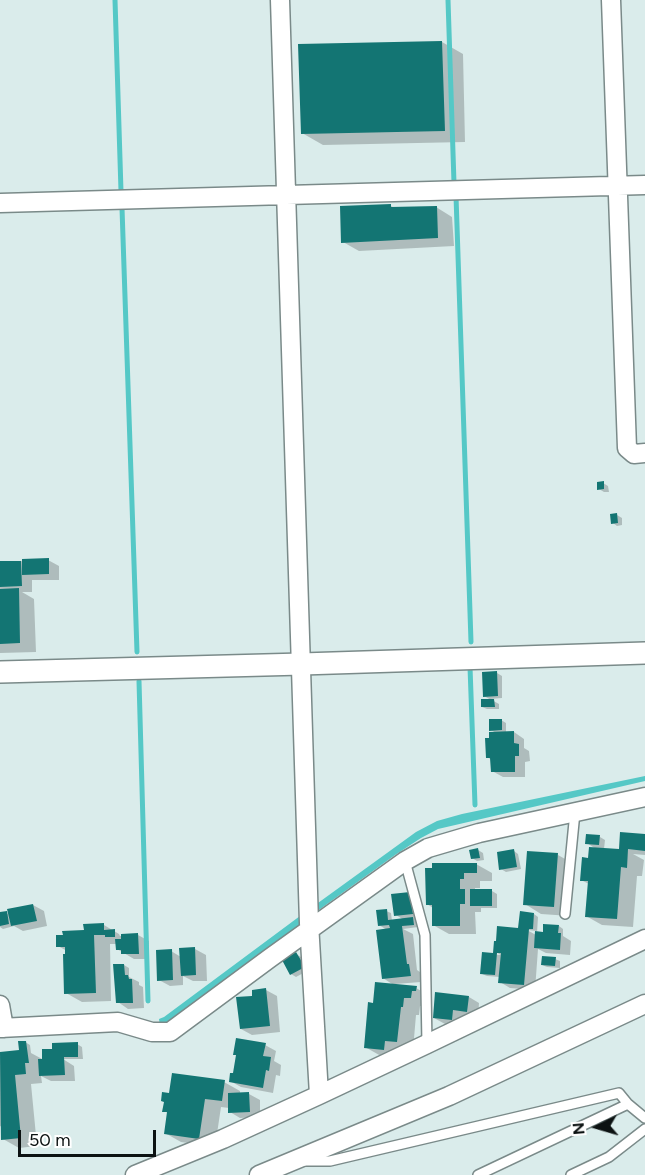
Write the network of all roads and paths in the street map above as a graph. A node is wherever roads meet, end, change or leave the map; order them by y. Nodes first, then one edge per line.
1 (279, 0) edge
2 (611, 0) edge
3 (645, 185) edge
4 (617, 186) junction
5 (287, 195) junction
6 (0, 203) edge
7 (645, 453) edge
8 (645, 653) edge
9 (302, 664) junction
10 (0, 672) edge
11 (645, 797) edge
12 (575, 812) junction
13 (405, 861) junction
14 (565, 914) dead end
15 (309, 919) junction
16 (645, 939) edge
17 (645, 1004) edge
18 (0, 1005) edge
19 (2, 1028) edge
20 (428, 1044) junction
21 (319, 1095) junction
22 (628, 1104) junction
23 (645, 1118) edge
24 (645, 1129) edge
25 (290, 1162) junction
26 (135, 1175) edge
27 (259, 1175) edge
28 (478, 1175) edge
29 (571, 1175) edge

1 - 5 street
2 - 4 street
3 - 4 street
4 - 5 street
4 - 7 street
5 - 6 street
5 - 9 street
8 - 9 street
9 - 10 street
9 - 15 street
11 - 12 street
12 - 13 street
12 - 14 lane
13 - 15 street
13 - 20 lane
15 - 19 street
15 - 21 street
16 - 20 street
17 - 25 street
18 - 19 street
20 - 21 street
21 - 26 street
22 - 23 lane
22 - 25 lane
22 - 28 lane
24 - 29 lane
25 - 27 street

